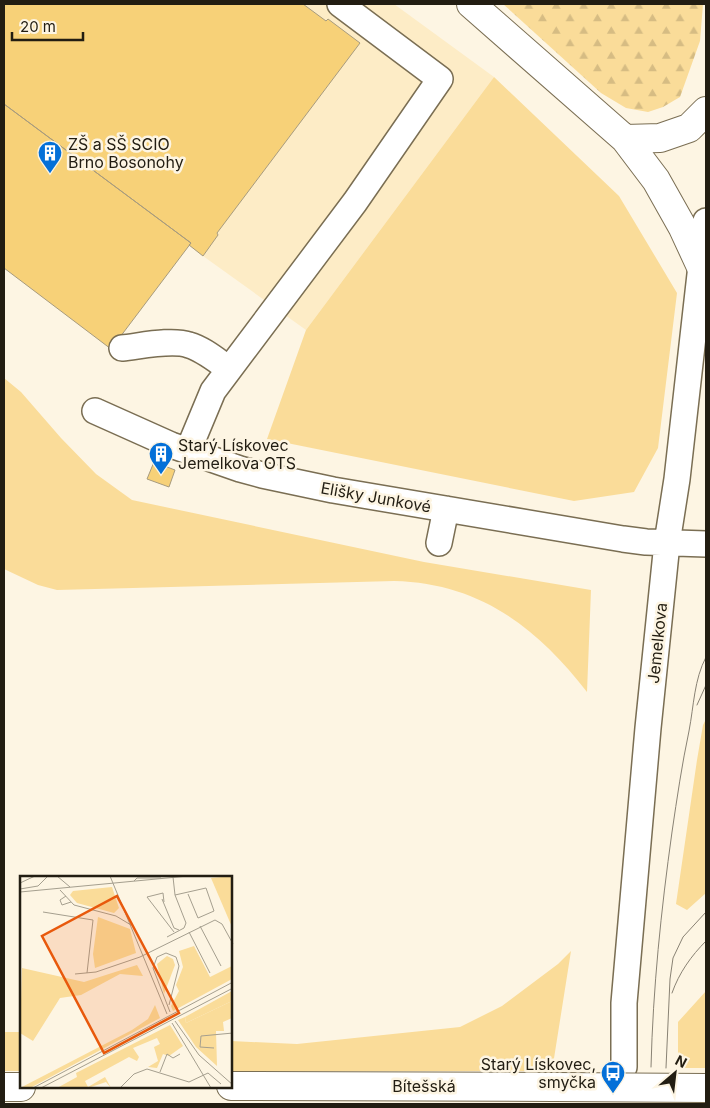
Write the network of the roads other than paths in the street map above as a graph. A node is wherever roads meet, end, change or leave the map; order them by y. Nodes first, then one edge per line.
1 (340, 4) edge
2 (470, 4) edge
3 (706, 111) edge
4 (625, 139) junction
5 (706, 221) edge
6 (702, 269) junction
7 (122, 348) dead end
8 (229, 369) junction
9 (95, 411) dead end
10 (188, 451) junction
11 (446, 509) junction
12 (439, 543) dead end
13 (667, 543) junction
14 (706, 544) edge
15 (624, 1067) dead end
16 (232, 1086) edge
17 (4, 1087) edge
18 (20, 1087) edge
19 (706, 1088) edge

1 - 8 street
2 - 4 main road
3 - 4 main road
4 - 6 main road
5 - 6 street, Jemelkova
6 - 13 street, Jemelkova
7 - 8 street
8 - 10 street
9 - 10 street, Elišky Junkové
10 - 11 street, Elišky Junkové
11 - 12 street
11 - 13 street, Elišky Junkové
13 - 14 street, Elišky Junkové
13 - 15 street, Jemelkova
16 - 19 main road, Bítešská, bridge
17 - 18 main road

